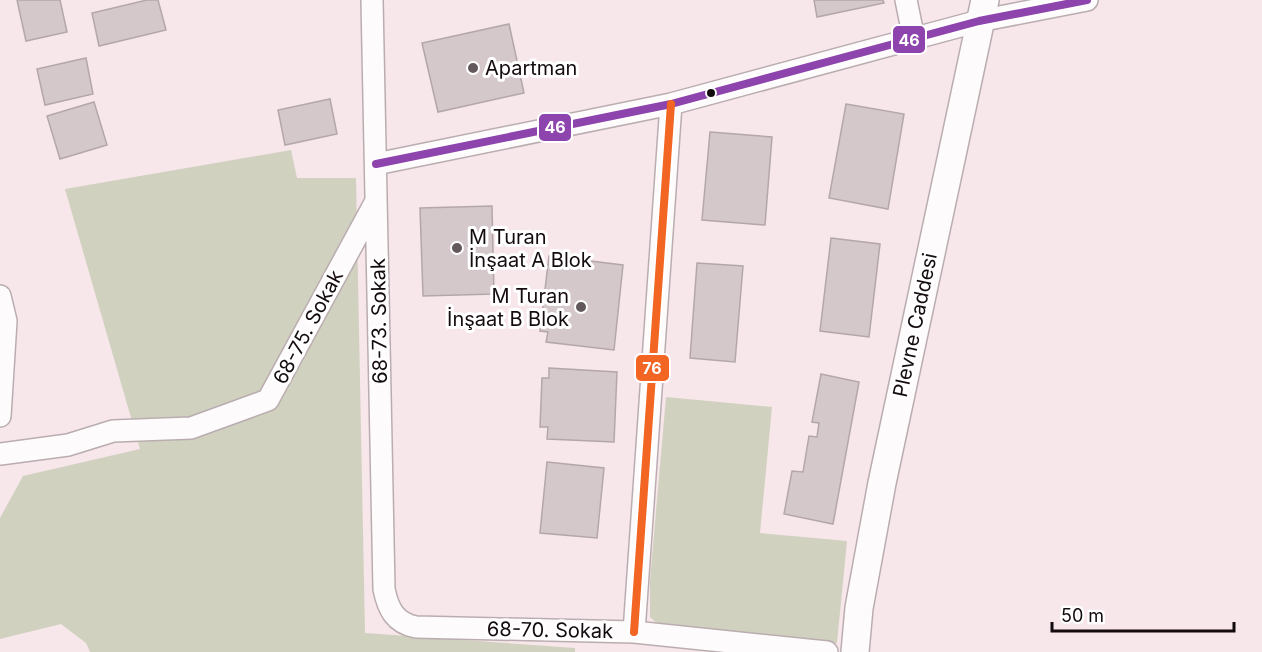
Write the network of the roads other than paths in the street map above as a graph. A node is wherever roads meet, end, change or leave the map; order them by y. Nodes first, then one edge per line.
1 (372, 0) edge
2 (906, 0) edge
3 (1087, 0) edge
4 (982, 11) edge
5 (914, 39) junction
6 (671, 104) junction
7 (375, 164) junction
8 (376, 201) junction
9 (0, 296) edge
10 (0, 416) edge
11 (0, 454) edge
12 (416, 627) joint
13 (634, 632) junction
14 (827, 652) edge
15 (855, 652) edge

1 - 7 street, 68-73. Sokak
2 - 5 street
3 - 4 street
4 - 5 street
4 - 15 street, Plevne Caddesi
5 - 6 street
6 - 7 street
6 - 13 street
7 - 8 street, 68-73. Sokak
8 - 11 street, 68-75. Sokak
8 - 12 street, 68-73. Sokak
9 - 10 street
12 - 13 street, 68-70. Sokak
13 - 14 street, 68-70. Sokak

